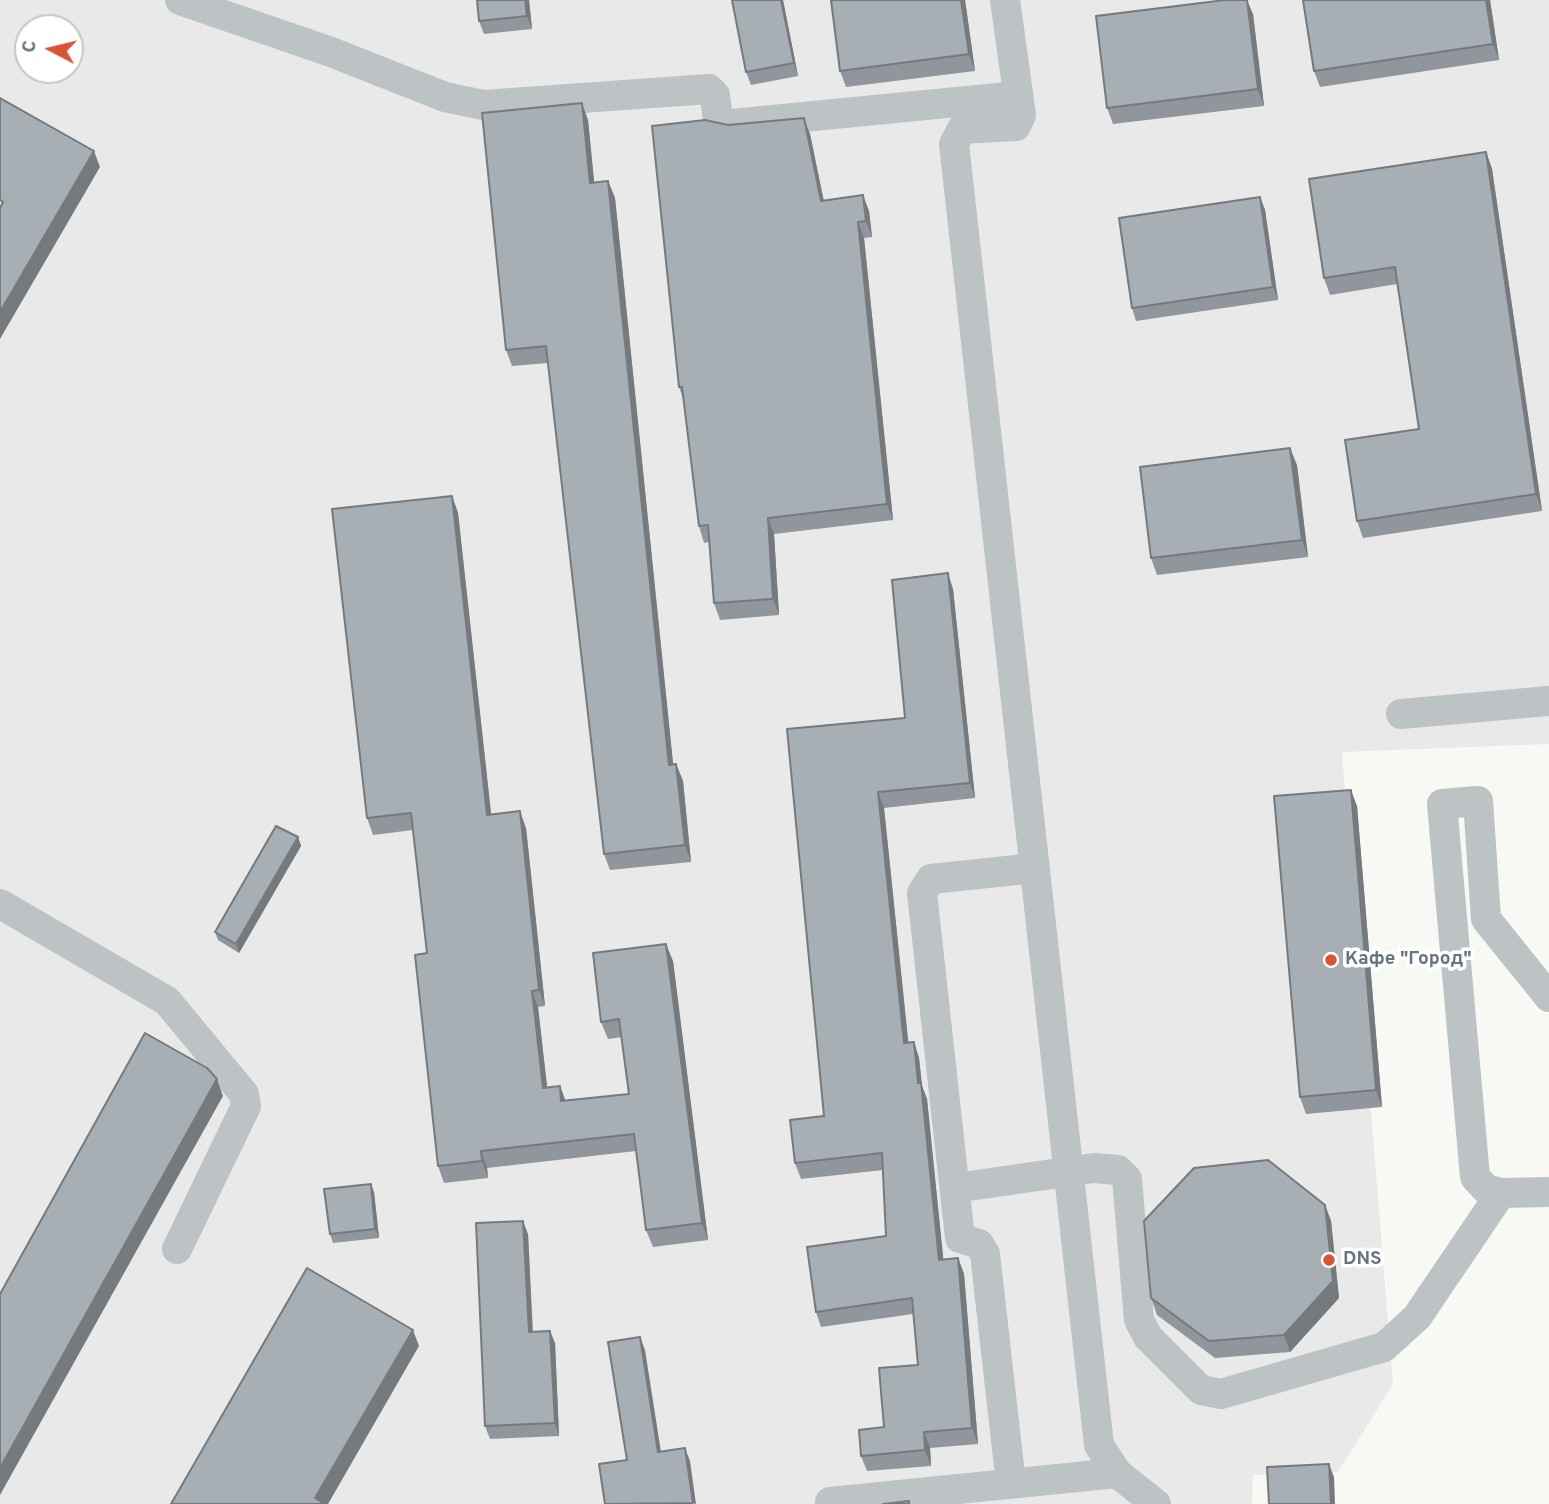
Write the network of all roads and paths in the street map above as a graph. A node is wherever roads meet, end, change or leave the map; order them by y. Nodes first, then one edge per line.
1 (180, 0) edge
2 (1005, 0) edge
3 (1018, 96) junction
4 (1549, 701) edge
5 (1401, 715) dead end
6 (1035, 868) junction
7 (0, 904) edge
8 (1549, 997) edge
9 (1069, 1174) junction
10 (955, 1188) junction
11 (1549, 1192) edge
12 (1501, 1193) junction
13 (177, 1249) dead end
14 (1117, 1473) junction
15 (1011, 1484) junction
16 (830, 1502) dead end
17 (1156, 1504) edge

1 - 3 lane
2 - 3 lane
3 - 6 lane
4 - 5 lane
6 - 9 lane
6 - 10 lane
7 - 13 lane
8 - 12 lane
9 - 10 lane
9 - 12 lane
9 - 14 lane
10 - 15 lane
11 - 12 lane
14 - 15 lane
14 - 17 lane
15 - 16 lane

